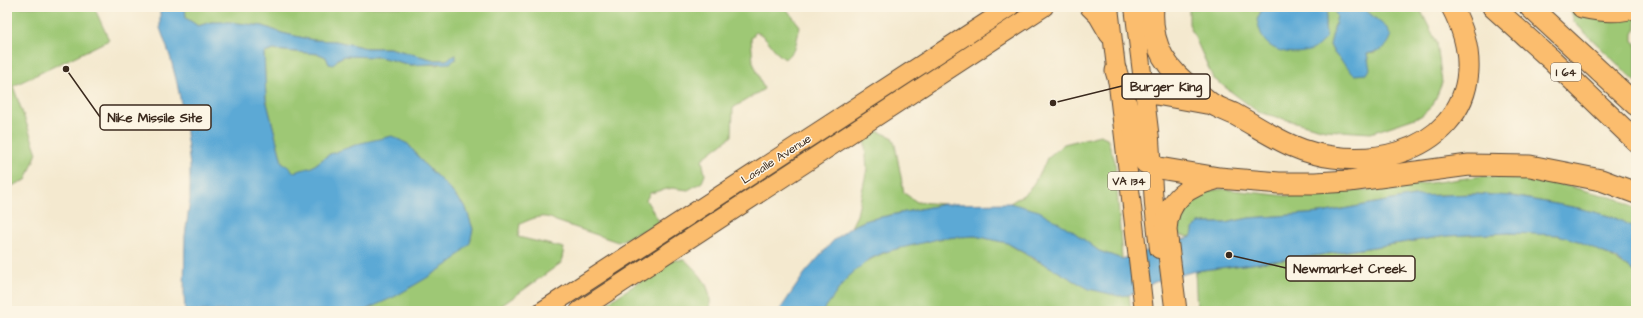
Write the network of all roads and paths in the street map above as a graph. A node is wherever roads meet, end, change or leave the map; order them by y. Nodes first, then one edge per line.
1 (1010, 7) edge
2 (1044, 7) edge
3 (1059, 7) edge
4 (1089, 7) edge
5 (1108, 7) edge
6 (1134, 7) edge
7 (1153, 7) edge
8 (1452, 7) edge
9 (1493, 7) edge
10 (1530, 7) edge
11 (1582, 7) edge
12 (1636, 7) edge
13 (1112, 41) junction
14 (1116, 71) junction
15 (1145, 92) junction
16 (904, 98) junction
17 (1212, 104) junction
18 (1636, 105) edge
19 (1636, 140) edge
20 (1152, 167) junction
21 (1219, 178) junction
22 (1636, 193) edge
23 (1162, 238) junction
24 (1171, 305) edge
25 (1144, 307) edge
26 (542, 311) edge
27 (579, 311) edge

1 - 26 main road, Lasalle Avenue
2 - 16 main road, Lasalle Avenue
3 - 16 main road
4 - 13 main road
5 - 13 main road, VA 134
6 - 15 main road, VA 134
7 - 17 highway
8 - 17 highway
9 - 19 highway, I 64
10 - 18 highway, I 64
11 - 12 highway
13 - 14 main road, VA 134
14 - 20 highway
14 - 25 main road, VA 134
15 - 17 highway
15 - 20 main road, VA 134
16 - 27 main road, Lasalle Avenue
20 - 21 highway
20 - 23 main road, VA 134
21 - 22 highway
21 - 23 highway
23 - 24 highway

